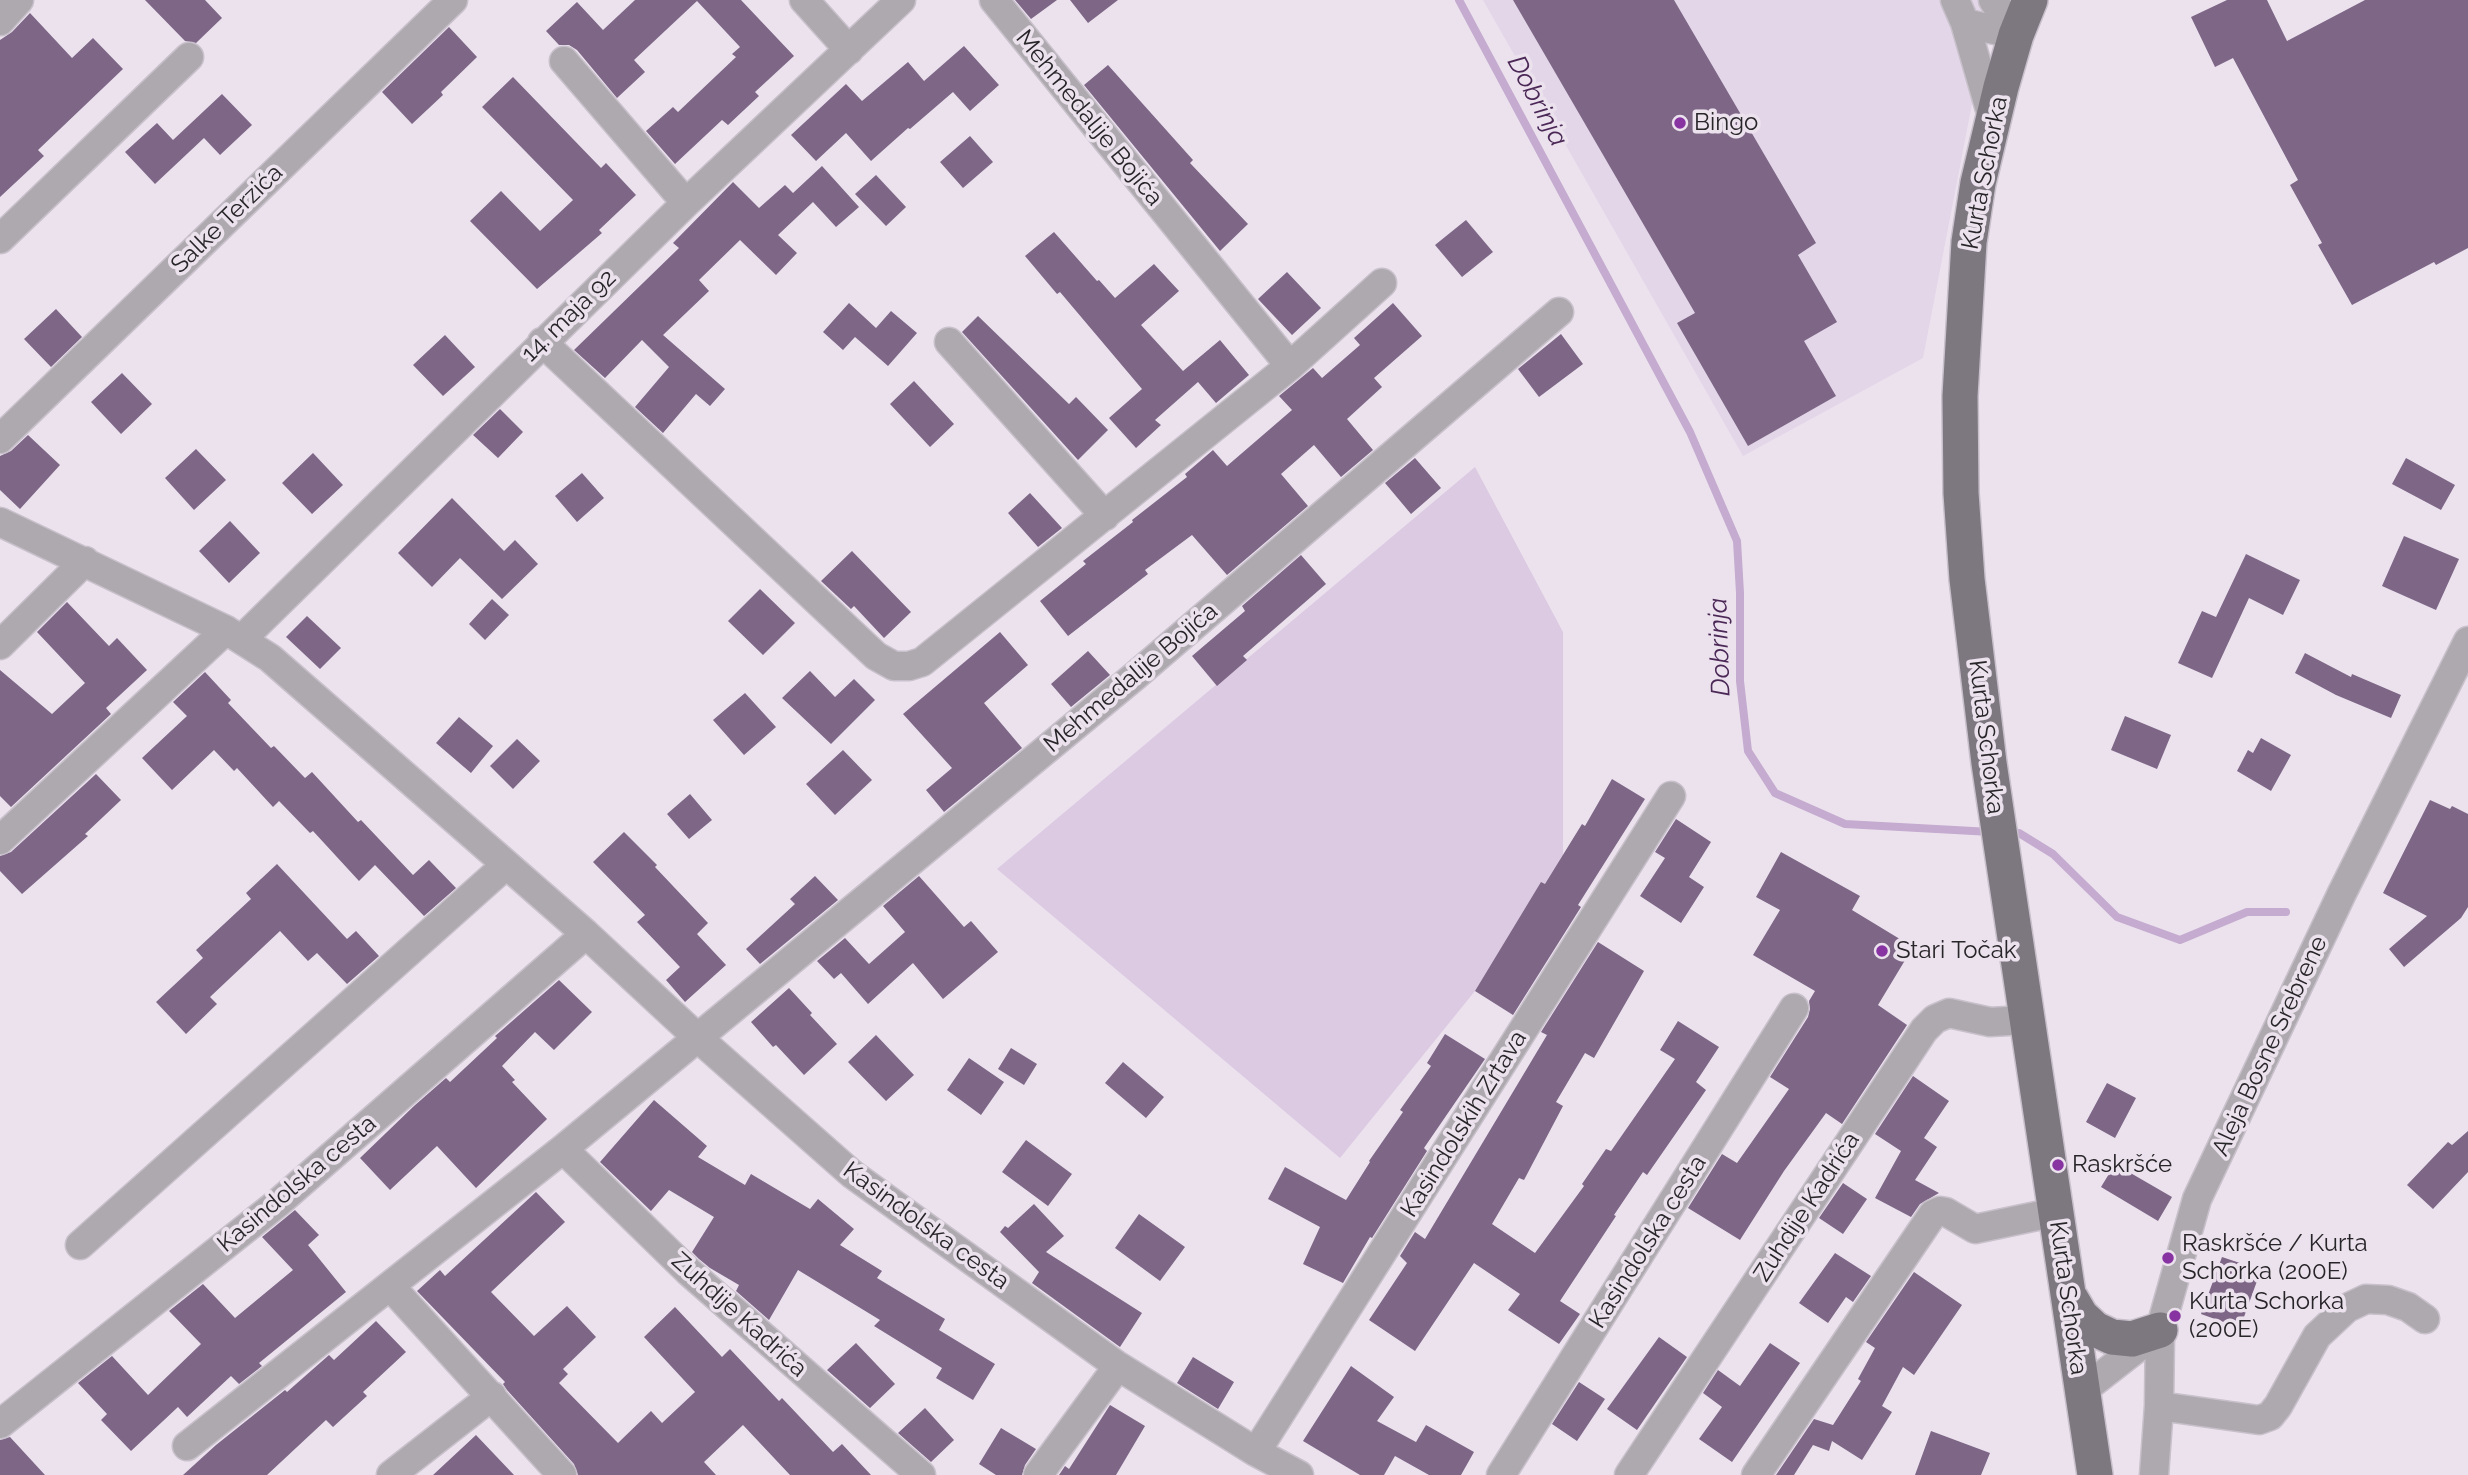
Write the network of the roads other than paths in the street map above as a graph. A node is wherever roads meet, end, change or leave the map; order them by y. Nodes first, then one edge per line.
1 (19, 0) edge
2 (453, 0) edge
3 (804, 0) edge
4 (901, 0) edge
5 (994, 0) edge
6 (1993, 0) edge
7 (2030, 0) edge
8 (1960, 11) edge
9 (0, 21) edge
10 (2016, 34) junction
11 (849, 50) junction
12 (189, 57) dead end
13 (564, 61) dead end
14 (1993, 120) junction
15 (686, 203) junction
16 (0, 239) edge
17 (1382, 283) dead end
18 (1559, 312) dead end
19 (542, 342) junction
20 (949, 342) dead end
21 (1290, 366) junction
22 (0, 439) edge
23 (1105, 516) junction
24 (0, 522) edge
25 (85, 561) junction
26 (234, 634) junction
27 (2468, 641) edge
28 (0, 645) edge
29 (1671, 796) dead end
30 (0, 840) edge
31 (506, 864) junction
32 (586, 934) junction
33 (1794, 1009) dead end
34 (2026, 1020) junction
35 (698, 1038) junction
36 (563, 1149) junction
37 (2056, 1213) junction
38 (79, 1244) dead end
39 (391, 1287) junction
40 (2071, 1299) junction
41 (2425, 1319) dead end
42 (2160, 1330) junction
43 (1118, 1366) junction
44 (2082, 1391) junction
45 (492, 1396) junction
46 (2159, 1406) junction
47 (0, 1424) edge
48 (187, 1446) dead end
49 (1256, 1452) junction
50 (391, 1475) edge
51 (562, 1475) edge
52 (921, 1475) edge
53 (1038, 1475) edge
54 (1299, 1475) edge
55 (1502, 1475) edge
56 (1629, 1475) edge
57 (1755, 1475) edge
58 (2095, 1475) edge
59 (2154, 1475) edge

1 - 9 street
2 - 22 street, Salke Terzića
3 - 11 street
4 - 11 street, 14. maja 92
5 - 21 street, Mehmedalije Bojića
6 - 10 street
7 - 10 main road, Kurta Schorka
8 - 10 street
8 - 14 street
10 - 14 main road, Kurta Schorka
11 - 15 street, 14. maja 92
12 - 16 street
13 - 15 street
14 - 34 main road, Kurta Schorka
15 - 19 street, 14. maja 92
17 - 21 street
18 - 35 street, Mehmedalije Bojića
19 - 23 street
19 - 26 street, 14. maja 92
20 - 23 street
21 - 23 street
24 - 25 street, Kasindolska cesta
25 - 26 street, Kasindolska cesta
25 - 28 street
26 - 30 street
26 - 31 street, Kasindolska cesta
27 - 42 street, Aleja Bosne Srebrene
29 - 49 street, Kasindolskih Zrtava
31 - 32 street, Kasindolska cesta
31 - 38 street
32 - 35 street, Kasindolska cesta
32 - 47 street, Kasindolska cesta
33 - 55 street, Kasindolska cesta
34 - 37 main road, Kurta Schorka
34 - 56 street, Zuhdije Kadrića
35 - 36 street
35 - 43 street, Kasindolska cesta
36 - 39 street
36 - 52 street, Zuhdije Kadrića
37 - 40 main road, Kurta Schorka
37 - 57 street
39 - 45 street
39 - 48 street
40 - 42 main road
40 - 44 main road, Kurta Schorka
41 - 46 street
42 - 44 street
42 - 46 street, Aleja Bosne Srebrene
43 - 49 street, Kasindolska cesta
43 - 53 street
44 - 58 main road, Kurta Schorka
45 - 50 street
45 - 51 street
46 - 59 street, Aleja Bosne Srebrene
49 - 54 street, Kasindolska cesta

